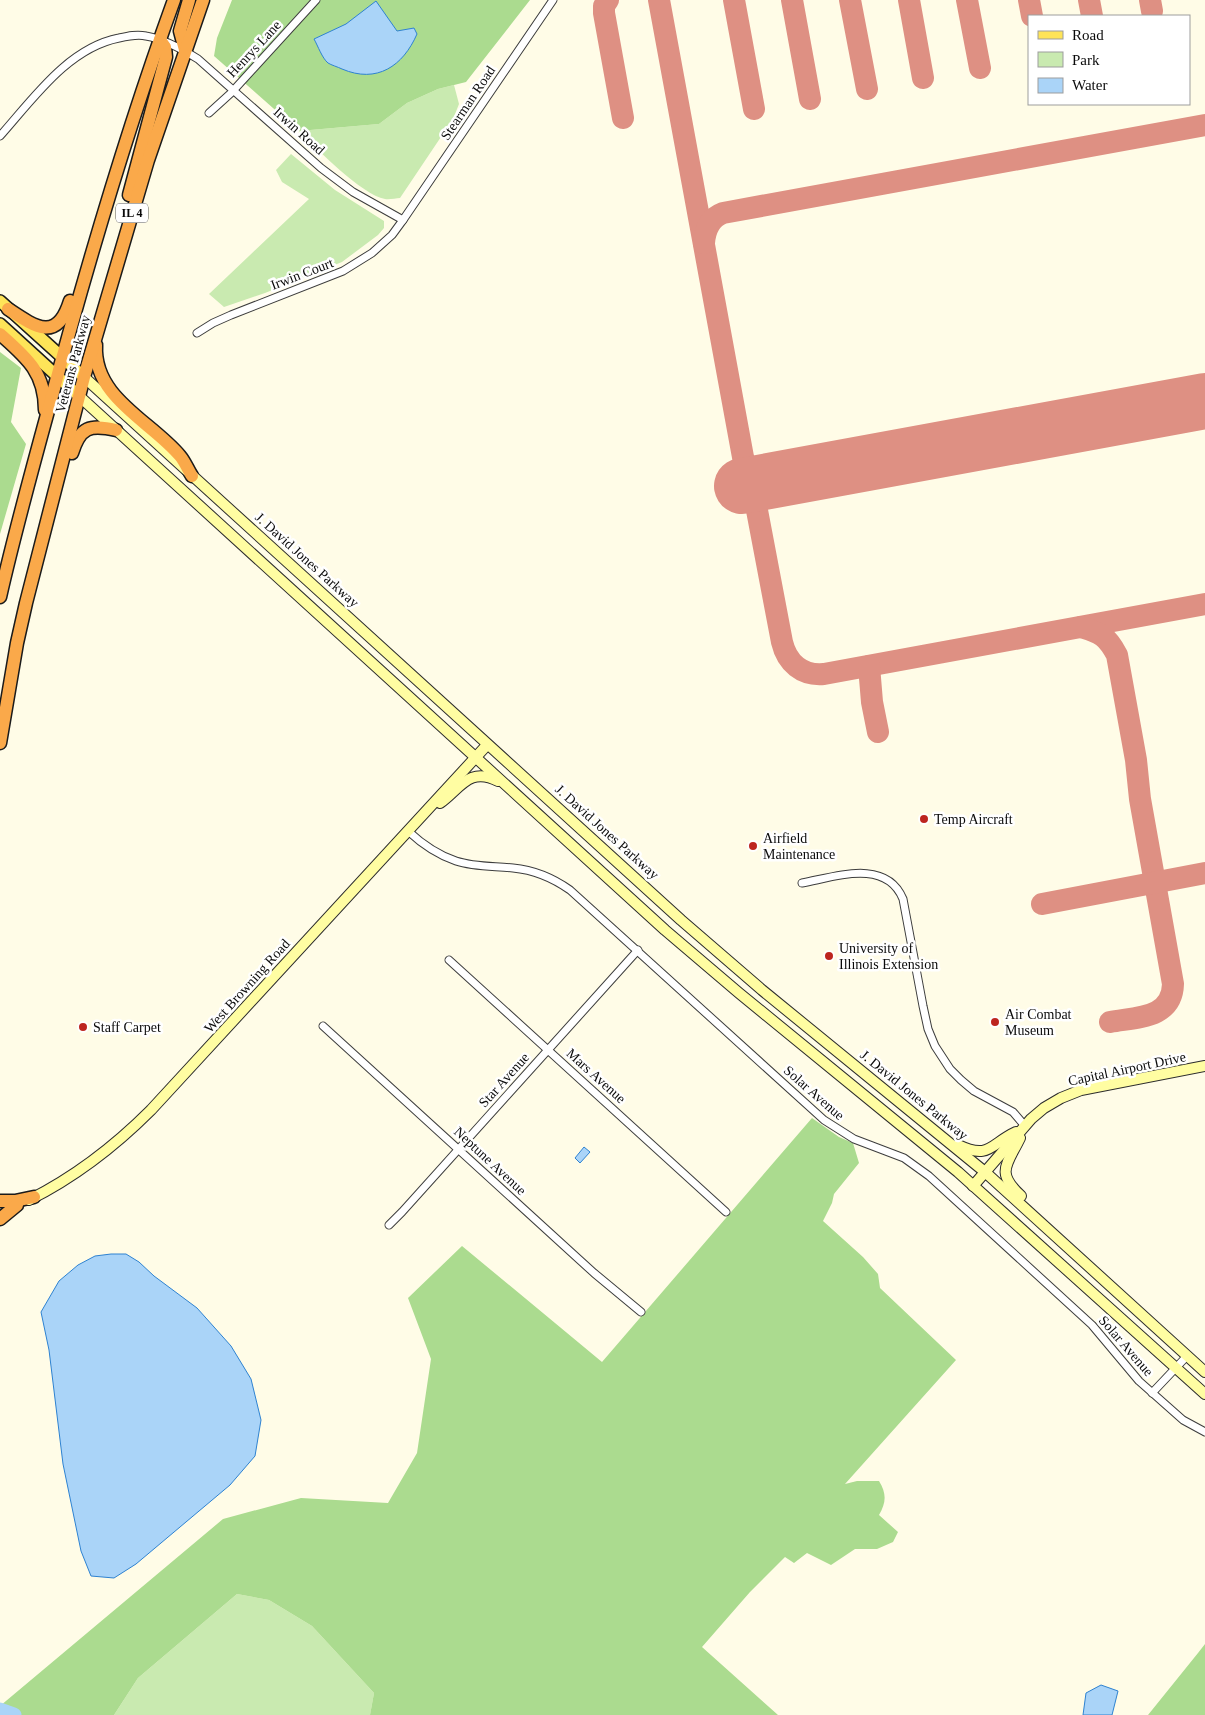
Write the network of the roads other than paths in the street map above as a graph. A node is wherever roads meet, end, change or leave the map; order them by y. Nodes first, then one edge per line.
1 (174, 0) edge
2 (188, 0) edge
3 (203, 0) edge
4 (316, 0) edge
5 (553, 0) edge
6 (160, 40) junction
7 (184, 50) junction
8 (234, 89) junction
9 (209, 113) dead end
10 (0, 136) edge
11 (109, 194) junction
12 (403, 220) junction
13 (122, 245) junction
14 (4, 305) edge
15 (0, 324) edge
16 (98, 327) junction
17 (197, 333) dead end
18 (0, 334) edge
19 (62, 357) junction
20 (57, 377) junction
21 (84, 377) junction
22 (80, 396) junction
23 (45, 422) junction
24 (116, 430) junction
25 (192, 476) junction
26 (36, 561) junction
27 (0, 598) edge
28 (0, 743) edge
29 (487, 745) junction
30 (475, 758) junction
31 (506, 785) junction
32 (418, 820) junction
33 (408, 831) junction
34 (802, 883) dead end
35 (638, 950) junction
36 (449, 960) dead end
37 (323, 1026) dead end
38 (548, 1050) junction
39 (1205, 1066) edge
40 (1024, 1128) junction
41 (945, 1140) junction
42 (458, 1149) junction
43 (985, 1172) junction
44 (973, 1186) junction
45 (34, 1197) junction
46 (0, 1201) edge
47 (17, 1206) junction
48 (0, 1212) edge
49 (726, 1212) dead end
50 (0, 1219) edge
51 (389, 1225) dead end
52 (1087, 1264) junction
53 (641, 1312) dead end
54 (1187, 1356) junction
55 (1175, 1368) junction
56 (1205, 1372) edge
57 (1152, 1393) junction
58 (1205, 1394) edge
59 (1205, 1432) edge

1 - 6 highway, Veterans Parkway / IL 4
2 - 7 highway
3 - 7 highway, Veterans Parkway / IL 4
4 - 8 street, Henrys Lane
5 - 12 street, Stearman Road
6 - 7 street, Irwin Road
6 - 10 street, Irwin Road
6 - 11 highway, Veterans Parkway / IL 4
6 - 13 highway
7 - 8 street, Irwin Road
7 - 13 highway, Veterans Parkway / IL 4
8 - 9 street, Henrys Lane
8 - 12 street, Irwin Road
11 - 14 highway
11 - 19 highway, Veterans Parkway / IL 4
12 - 17 street, Irwin Court
13 - 16 highway, Veterans Parkway / IL 4
14 - 19 main road, J. David Jones Parkway
15 - 20 main road
16 - 21 highway, Veterans Parkway / IL 4
16 - 25 highway
18 - 23 highway
19 - 20 highway, Veterans Parkway / IL 4
19 - 21 main road, J. David Jones Parkway
20 - 22 main road
20 - 23 highway, Veterans Parkway / IL 4
21 - 22 highway, Veterans Parkway / IL 4
21 - 25 main road, J. David Jones Parkway
22 - 24 main road
22 - 26 highway, Veterans Parkway / IL 4
23 - 27 highway, Veterans Parkway / IL 4
24 - 26 highway
24 - 30 main road
25 - 29 main road, J. David Jones Parkway
26 - 28 highway, Veterans Parkway / IL 4
29 - 30 main road, West Browning Road
29 - 41 main road, J. David Jones Parkway
30 - 31 main road
30 - 32 main road, West Browning Road
31 - 32 main road
31 - 44 main road
32 - 33 main road, West Browning Road
33 - 35 street, Solar Avenue
33 - 45 main road, West Browning Road
34 - 40 street
35 - 38 street, Star Avenue
35 - 57 street, Solar Avenue
36 - 38 street, Mars Avenue
37 - 42 street, Neptune Avenue
38 - 42 street, Star Avenue
38 - 49 street, Mars Avenue
39 - 40 main road, Capital Airport Drive
40 - 41 main road
40 - 43 main road, Capital Airport Drive
40 - 52 main road
41 - 43 main road, J. David Jones Parkway
42 - 51 street, Star Avenue
42 - 53 street, Neptune Avenue
43 - 44 main road, Capital Airport Drive
43 - 52 main road, J. David Jones Parkway
44 - 55 main road
45 - 46 highway
45 - 47 main road, West Browning Road
47 - 48 main road, West Browning Road
47 - 50 highway
52 - 54 main road, J. David Jones Parkway
54 - 55 street
54 - 56 main road, J. David Jones Parkway
55 - 57 street
55 - 58 main road
57 - 59 street, Solar Avenue

